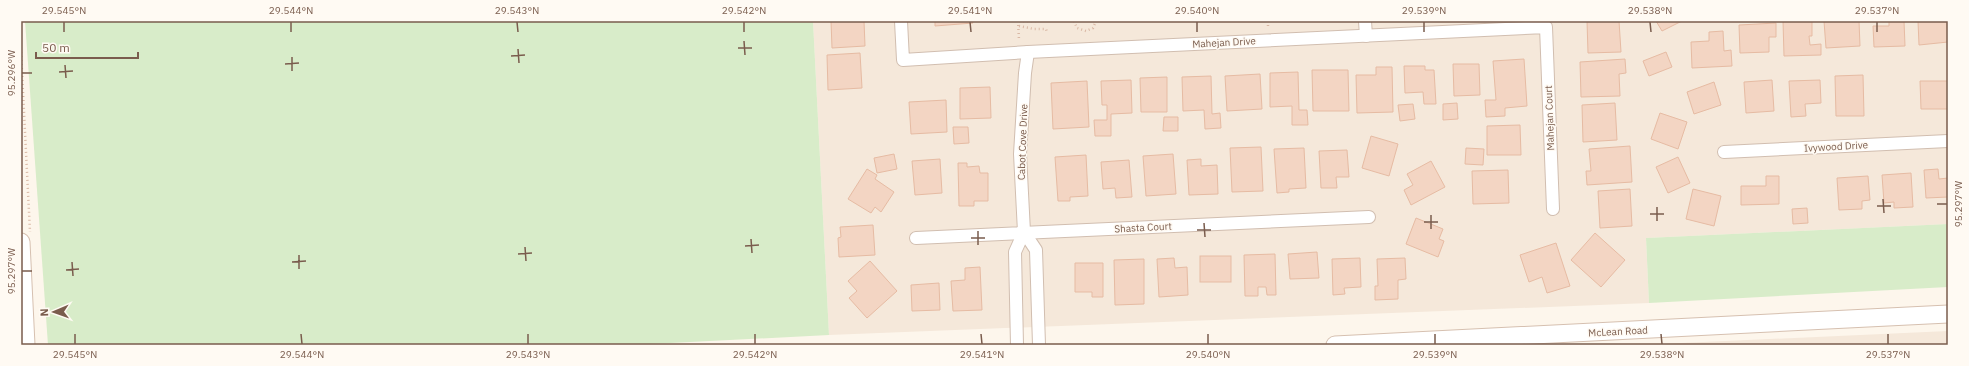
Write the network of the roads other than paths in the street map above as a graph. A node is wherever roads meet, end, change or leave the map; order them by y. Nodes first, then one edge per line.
1 (901, 21) edge
2 (1365, 21) edge
3 (1546, 27) joint
4 (1366, 36) junction
5 (1028, 52) junction
6 (1948, 141) edge
7 (1724, 152) dead end
8 (1553, 209) dead end
9 (1369, 217) dead end
10 (1024, 232) junction
11 (26, 238) edge
12 (916, 238) dead end
13 (1948, 314) edge
14 (1459, 342) edge
15 (26, 345) edge
16 (1017, 345) edge
17 (1039, 345) edge
18 (1335, 345) edge

1 - 5 street, Mahejan Drive
2 - 4 street
3 - 4 street, Mahejan Drive
3 - 8 street, Mahejan Court
4 - 5 street, Mahejan Drive
5 - 10 street, Cabot Cove Drive
6 - 7 street, Ivywood Drive
9 - 10 street, Shasta Court
10 - 12 street, Shasta Court
10 - 16 street, Cabot Cove Drive
10 - 17 street
11 - 15 street
13 - 14 street, McLean Road
14 - 18 street, McLean Road

